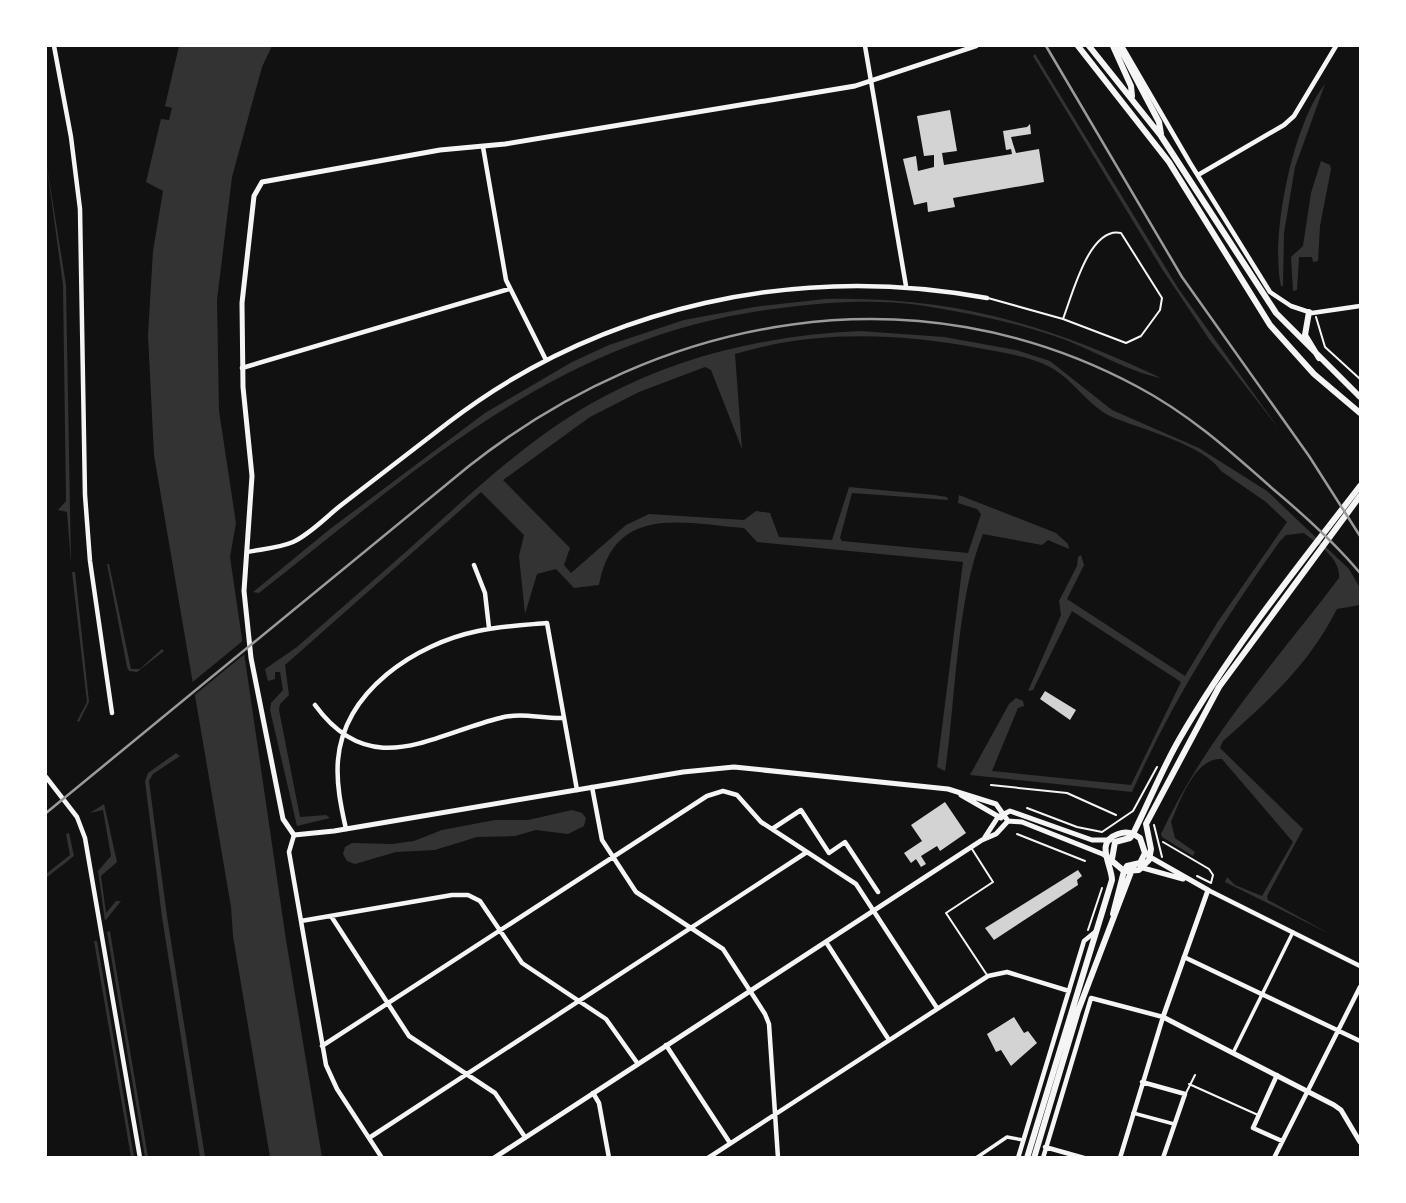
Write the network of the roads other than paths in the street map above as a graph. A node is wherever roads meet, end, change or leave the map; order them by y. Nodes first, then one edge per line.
1 (865, 46) edge
2 (976, 46) edge
3 (1078, 46) edge
4 (1089, 46) edge
5 (1113, 46) edge
6 (1120, 46) edge
7 (1336, 46) edge
8 (54, 47) edge
9 (872, 82) junction
10 (1132, 98) junction
11 (1132, 111) junction
12 (1161, 136) junction
13 (484, 147) junction
14 (1198, 175) junction
15 (906, 286) junction
16 (509, 289) junction
17 (987, 298) joint
18 (1360, 306) edge
19 (1309, 312) junction
20 (1063, 319) junction
21 (545, 360) junction
22 (1319, 360) junction
23 (242, 368) junction
24 (1360, 399) edge
25 (1357, 411) edge
26 (1360, 486) edge
27 (1360, 496) edge
28 (247, 552) junction
29 (1308, 559) junction
30 (474, 565) dead end
31 (489, 628) junction
32 (315, 705) dead end
33 (112, 713) dead end
34 (564, 718) junction
35 (343, 733) junction
36 (46, 777) edge
37 (592, 787) junction
38 (577, 790) junction
39 (955, 792) junction
40 (1000, 815) junction
41 (1006, 822) junction
42 (346, 829) junction
43 (772, 829) junction
44 (1129, 833) junction
45 (294, 835) junction
46 (982, 839) junction
47 (1110, 840) junction
48 (971, 847) junction
49 (1145, 850) junction
50 (807, 852) junction
51 (829, 852) junction
52 (1105, 855) junction
53 (1150, 857) junction
54 (612, 858) junction
55 (1112, 859) junction
56 (822, 862) junction
57 (1143, 868) junction
58 (1128, 872) junction
59 (1187, 880) junction
60 (1208, 890) junction
61 (878, 892) dead end
62 (873, 910) junction
63 (331, 916) junction
64 (301, 920) junction
65 (691, 928) junction
66 (500, 930) junction
67 (1096, 930) junction
68 (1293, 932) junction
69 (826, 942) junction
70 (1183, 957) junction
71 (1360, 966) edge
72 (988, 976) junction
73 (1360, 987) edge
74 (750, 990) junction
75 (1069, 991) junction
76 (1265, 993) junction
77 (578, 1001) junction
78 (388, 1004) junction
79 (937, 1008) junction
80 (1078, 1011) junction
81 (1164, 1017) junction
82 (1082, 1027) junction
83 (1339, 1030) junction
84 (889, 1040) junction
85 (1360, 1041) edge
86 (666, 1045) junction
87 (322, 1046) junction
88 (1233, 1054) junction
89 (638, 1064) junction
90 (466, 1074) junction
91 (1195, 1075) dead end
92 (1277, 1075) junction
93 (1142, 1082) junction
94 (1189, 1084) junction
95 (1308, 1091) junction
96 (593, 1093) junction
97 (1185, 1094) junction
98 (1133, 1113) junction
99 (775, 1114) junction
100 (1258, 1115) junction
101 (1174, 1124) junction
102 (526, 1137) junction
103 (369, 1138) junction
104 (1023, 1140) junction
105 (1282, 1141) junction
106 (1360, 1142) edge
107 (730, 1143) junction
108 (1045, 1147) junction
109 (140, 1157) edge
110 (382, 1157) edge
111 (494, 1157) edge
112 (609, 1157) edge
113 (708, 1157) edge
114 (778, 1157) edge
115 (976, 1157) edge
116 (1018, 1157) edge
117 (1027, 1157) edge
118 (1034, 1157) edge
119 (1042, 1157) edge
120 (1084, 1157) edge
121 (1120, 1157) edge
122 (1163, 1157) edge
123 (1274, 1157) edge

1 - 9 street
2 - 9 street
3 - 11 main road
4 - 10 main road
5 - 10 main road
6 - 12 main road
6 - 14 street
7 - 14 street
8 - 33 street
9 - 13 street
9 - 15 street
10 - 11 main road
10 - 12 main road
11 - 25 main road
12 - 22 main road
13 - 16 street
13 - 23 street
14 - 19 street
15 - 17 street
15 - 21 street
16 - 21 street
16 - 23 street
17 - 20 lane
18 - 19 street
19 - 22 main road
20 - 20 lane
21 - 28 street
22 - 24 main road
23 - 28 street
24 - 25 main road
26 - 29 main road
27 - 29 main road
28 - 45 street
29 - 44 main road
29 - 53 main road
30 - 31 street
31 - 34 street
31 - 35 street
32 - 35 street
34 - 35 street
34 - 38 street
35 - 42 street
36 - 109 street
37 - 38 street
37 - 39 street
37 - 54 street
38 - 42 street
39 - 40 street
39 - 40 street
40 - 41 street
40 - 46 street
40 - 47 street
41 - 46 street
41 - 52 street
42 - 45 street
43 - 50 street
43 - 51 street
43 - 54 street
44 - 47 main road
44 - 49 main road
44 - 55 main road
45 - 64 street
46 - 48 street
47 - 52 main road
48 - 62 street
48 - 72 lane
49 - 53 main road
49 - 58 main road
50 - 56 street
50 - 65 street
51 - 56 street
51 - 61 street
52 - 55 main road
52 - 67 main road
53 - 57 main road
53 - 59 street
54 - 65 street
54 - 66 street
55 - 58 main road
56 - 62 street
57 - 58 main road
57 - 59 street
58 - 80 main road
59 - 60 street
60 - 68 street
60 - 70 street
62 - 69 street
62 - 79 street
63 - 64 street
63 - 66 street
63 - 78 street
64 - 87 street
65 - 74 street
65 - 77 street
66 - 77 street
66 - 78 street
67 - 75 street
67 - 117 main road
68 - 71 street
68 - 76 street
69 - 74 street
69 - 84 street
70 - 76 street
70 - 81 street
72 - 75 street
72 - 79 street
73 - 83 street
74 - 86 street
74 - 99 street
75 - 104 street
76 - 83 street
76 - 88 street
77 - 89 street
77 - 90 street
78 - 87 street
78 - 90 street
79 - 84 street
80 - 82 street
80 - 118 main road
81 - 82 street
81 - 88 street
81 - 93 street
82 - 108 street
83 - 85 street
83 - 95 street
84 - 99 street
86 - 89 street
86 - 107 street
87 - 103 street
88 - 92 street
89 - 96 street
90 - 102 street
90 - 103 street
91 - 94 lane
92 - 95 street
92 - 100 street
93 - 97 street
93 - 98 street
94 - 97 lane
94 - 100 lane
95 - 105 street
95 - 106 street
96 - 102 street
96 - 112 street
97 - 101 street
98 - 101 street
98 - 121 street
99 - 107 street
99 - 114 street
100 - 105 street
101 - 122 street
102 - 111 street
103 - 110 street
104 - 115 street
104 - 116 street
105 - 123 street
107 - 113 street
108 - 119 street
108 - 120 street

